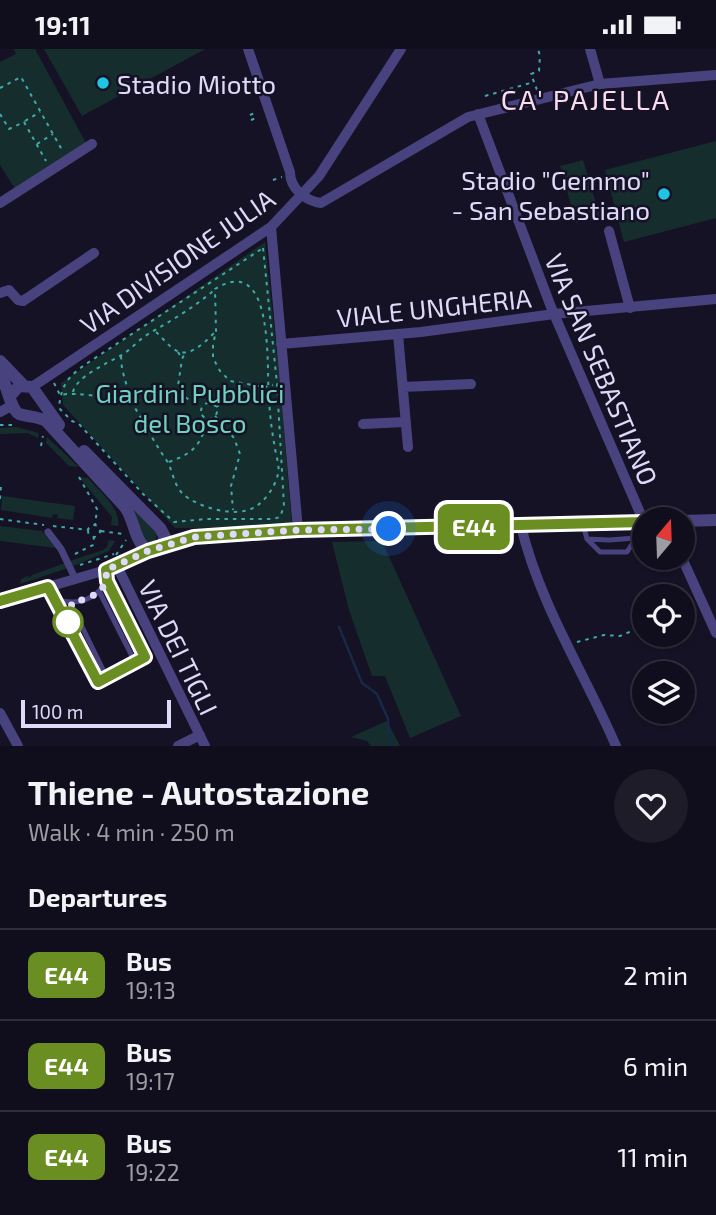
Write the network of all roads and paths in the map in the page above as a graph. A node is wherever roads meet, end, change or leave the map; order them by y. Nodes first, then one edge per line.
1 (248, 49) edge
2 (401, 49) edge
3 (538, 49) edge
4 (590, 49) edge
5 (716, 75) edge
6 (534, 82) junction
7 (600, 84) junction
8 (0, 87) edge
9 (538, 93) dead end
10 (485, 96) dead end
11 (40, 112) junction
12 (257, 112) dead end
13 (0, 114) edge
14 (478, 114) junction
15 (250, 115) dead end
16 (259, 117) dead end
17 (251, 120) dead end
18 (24, 122) junction
19 (53, 134) junction
20 (92, 144) dead end
21 (36, 145) junction
22 (67, 160) junction
23 (51, 170) junction
24 (287, 173) junction
25 (272, 180) dead end
26 (303, 196) junction
27 (0, 203) edge
28 (271, 227) junction
29 (609, 231) dead end
30 (94, 253) dead end
31 (215, 289) junction
32 (0, 293) edge
33 (716, 299) edge
34 (630, 308) junction
35 (554, 314) junction
36 (155, 331) junction
37 (216, 331) junction
38 (398, 334) junction
39 (281, 344) junction
40 (177, 351) junction
41 (186, 352) junction
42 (121, 356) junction
43 (182, 359) junction
44 (0, 362) edge
45 (0, 369) edge
46 (53, 383) dead end
47 (471, 384) dead end
48 (270, 385) junction
49 (28, 386) junction
50 (264, 387) junction
51 (402, 387) junction
52 (73, 393) junction
53 (177, 393) junction
54 (60, 395) junction
55 (40, 399) junction
56 (131, 401) junction
57 (7, 405) edge
58 (216, 407) junction
59 (202, 408) junction
60 (28, 414) junction
61 (215, 416) junction
62 (208, 419) junction
63 (405, 422) junction
64 (363, 424) dead end
65 (0, 425) edge
66 (18, 425) dead end
67 (44, 432) dead end
68 (41, 446) dead end
69 (408, 447) dead end
70 (168, 463) junction
71 (79, 477) dead end
72 (1, 485) edge
73 (0, 499) edge
74 (636, 507) edge
75 (233, 511) junction
76 (716, 520) edge
77 (695, 521) edge
78 (632, 522) edge
79 (155, 523) junction
80 (583, 524) junction
81 (95, 526) junction
82 (521, 526) junction
83 (298, 530) junction
84 (100, 531) junction
85 (48, 532) dead end
86 (94, 535) junction
87 (194, 537) junction
88 (632, 538) edge
89 (587, 539) junction
90 (632, 545) edge
91 (162, 546) junction
92 (148, 551) junction
93 (65, 559) junction
94 (112, 569) junction
95 (688, 571) edge
96 (73, 574) dead end
97 (48, 587) junction
98 (100, 593) junction
99 (55, 599) junction
100 (0, 601) edge
101 (71, 604) junction
102 (632, 631) edge
103 (716, 633) edge
104 (566, 645) junction
105 (135, 662) junction
106 (107, 678) junction
107 (0, 713) edge
108 (200, 735) junction
109 (18, 746) edge
110 (178, 746) edge
111 (205, 746) edge
112 (616, 746) edge

1 - 24 street
2 - 26 street, VIA DIVISIONE JULIA
3 - 6 path
4 - 7 street
5 - 7 street
6 - 9 path
6 - 10 path
7 - 14 street
8 - 11 path
11 - 18 path
11 - 19 path
12 - 15 path
13 - 18 path
14 - 26 street
14 - 35 street, VIA SAN SEBASTIANO
16 - 17 path
18 - 21 path
19 - 21 path
19 - 22 path
20 - 22 street
21 - 23 path
22 - 23 street
23 - 27 street
24 - 25 path
24 - 26 street
26 - 28 street, VIA DIVISIONE JULIA
28 - 39 street
28 - 49 street, VIA DIVISIONE JULIA
29 - 34 street
30 - 32 street
31 - 36 path
31 - 37 path
31 - 48 path
33 - 34 street, VIALE UNGHERIA
34 - 35 street, VIALE UNGHERIA
35 - 38 street, VIALE UNGHERIA
35 - 74 street, VIA SAN SEBASTIANO
36 - 40 path
36 - 42 path
37 - 41 path
37 - 50 path
38 - 39 street, VIALE UNGHERIA
38 - 51 street
39 - 83 street
40 - 41 path
40 - 43 path
41 - 43 path
42 - 52 path
42 - 56 path
43 - 53 path
44 - 49 street
45 - 57 street
46 - 54 path
47 - 51 street
48 - 50 path
48 - 75 path
49 - 55 street
49 - 57 street
50 - 58 path
51 - 63 street
52 - 54 path
52 - 56 path
53 - 56 path
53 - 59 path
54 - 54 path
55 - 60 street
55 - 79 street
56 - 70 path
57 - 60 street
58 - 59 path
58 - 61 path
59 - 62 path
60 - 92 street
61 - 62 path
61 - 75 path
62 - 70 path
63 - 64 street
63 - 69 street
65 - 66 path
67 - 68 path
70 - 75 path
71 - 81 path
72 - 73 path
76 - 77 street
78 - 80 street
79 - 87 street
79 - 91 street
80 - 82 street
80 - 89 lane
81 - 84 path
81 - 86 path
82 - 83 street
82 - 104 street
83 - 87 street
84 - 86 path
84 - 94 path
85 - 93 street
86 - 93 path
87 - 91 street
88 - 89 lane
89 - 90 lane
91 - 92 street
92 - 94 street
93 - 96 street
94 - 97 street
94 - 98 lane
94 - 105 lane
94 - 108 street, VIA DEI TIGLI
95 - 103 street
97 - 99 lane
97 - 100 street
98 - 101 lane
98 - 105 lane
99 - 101 lane
99 - 106 lane
101 - 106 lane
102 - 104 path
104 - 112 street
105 - 106 lane
107 - 109 street
108 - 110 street
108 - 111 street, VIA DEI TIGLI

